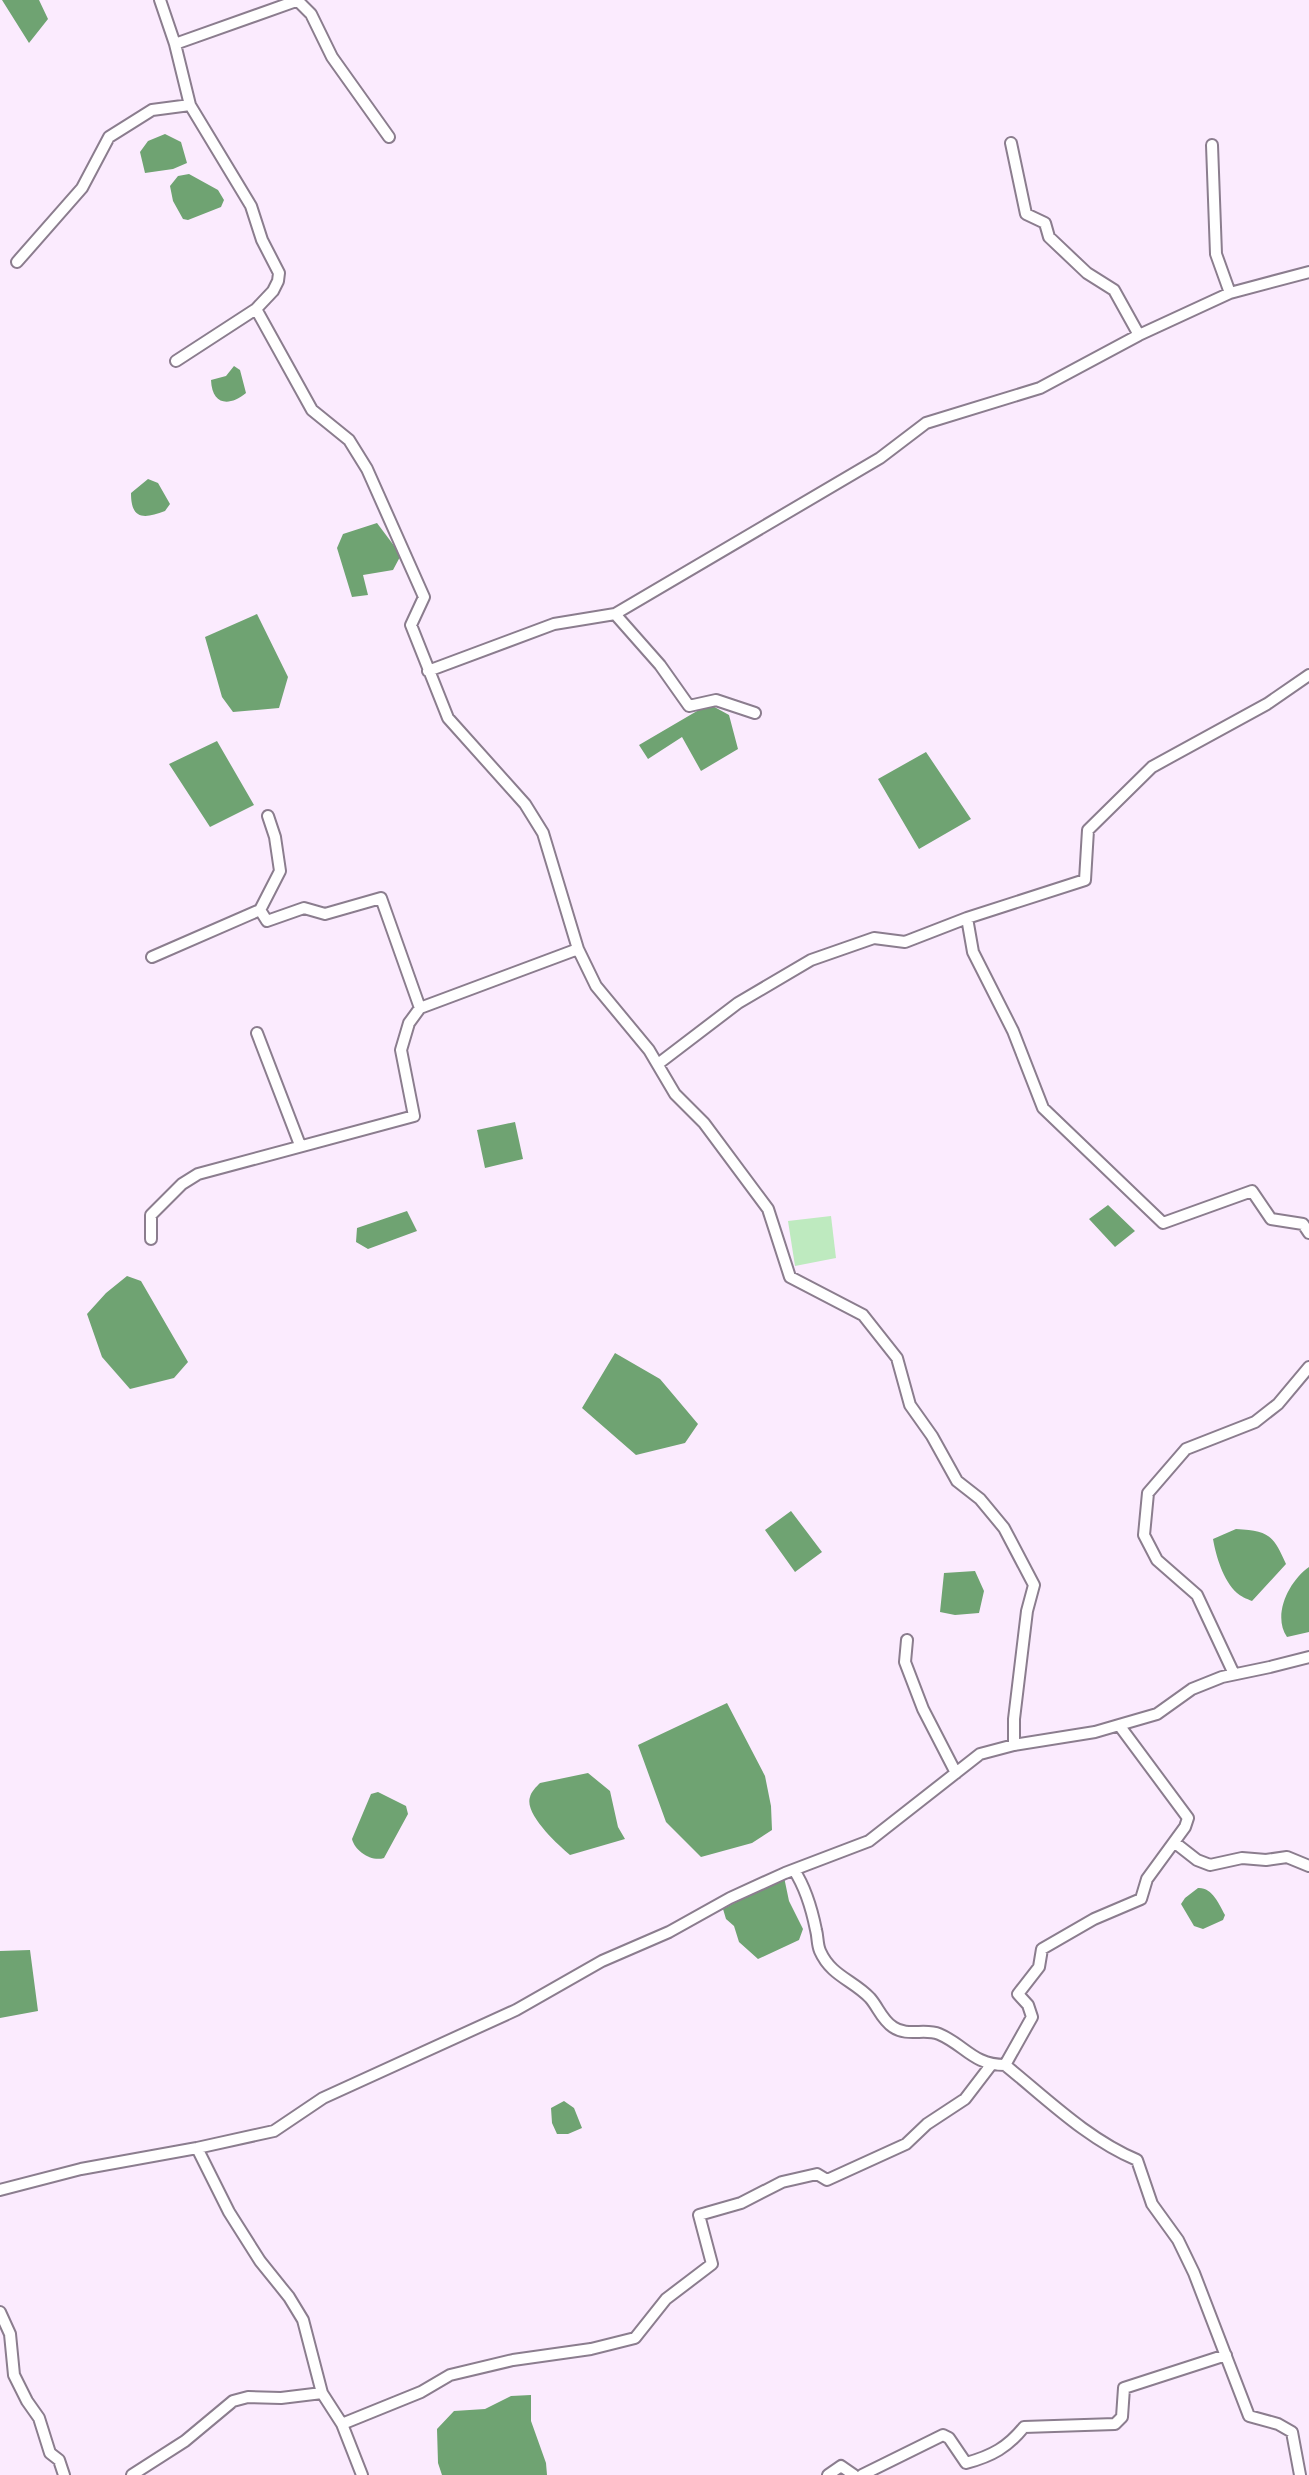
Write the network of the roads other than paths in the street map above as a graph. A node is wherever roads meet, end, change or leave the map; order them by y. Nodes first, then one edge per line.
1 (160, 0) edge
2 (298, 0) edge
3 (176, 44) junction
4 (190, 105) junction
5 (389, 137) dead end
6 (1011, 144) dead end
7 (1212, 145) dead end
8 (17, 262) dead end
9 (1309, 272) edge
10 (1230, 293) junction
11 (256, 309) junction
12 (1139, 334) junction
13 (176, 361) dead end
14 (615, 614) junction
15 (428, 671) junction
16 (1309, 675) edge
17 (755, 713) dead end
18 (268, 816) dead end
19 (260, 909) junction
20 (967, 918) junction
21 (578, 949) junction
22 (152, 957) dead end
23 (420, 1009) junction
24 (257, 1033) dead end
25 (658, 1064) junction
26 (300, 1145) junction
27 (1309, 1233) edge
28 (151, 1239) dead end
29 (1309, 1367) edge
30 (907, 1640) dead end
31 (1309, 1657) edge
32 (1234, 1674) junction
33 (1119, 1726) junction
34 (1014, 1745) junction
35 (956, 1773) junction
36 (1174, 1842) junction
37 (1309, 1866) edge
38 (794, 1870) junction
39 (991, 2065) junction
40 (1005, 2065) junction
41 (197, 2148) junction
42 (0, 2190) edge
43 (0, 2312) edge
44 (1226, 2355) junction
45 (322, 2393) junction
46 (342, 2424) junction
47 (1304, 2458) edge
48 (64, 2475) edge
49 (132, 2475) edge
50 (362, 2475) edge
51 (828, 2475) edge
52 (854, 2475) edge
53 (862, 2475) edge
54 (1300, 2475) edge

1 - 3 street
2 - 3 street
2 - 5 street
3 - 4 street
4 - 8 street
4 - 11 street
6 - 12 street
7 - 10 street
9 - 10 street
10 - 12 street
11 - 13 street
11 - 15 street
12 - 14 street
14 - 15 street
14 - 17 street
15 - 21 street
16 - 20 street
18 - 19 street
19 - 22 street
19 - 23 street
20 - 25 street
20 - 27 street
21 - 23 street
21 - 25 street
23 - 26 street
24 - 26 street
25 - 34 street
26 - 28 street
29 - 32 street
30 - 35 street
31 - 32 street
32 - 33 street
33 - 34 street
33 - 36 street
34 - 35 street
35 - 38 street
36 - 37 street
36 - 40 street
38 - 39 street
38 - 41 street
39 - 40 street
39 - 46 street
40 - 44 street
41 - 42 street
41 - 45 street
43 - 48 street
44 - 47 street
44 - 53 street
45 - 46 street
45 - 49 street
46 - 50 street
47 - 54 street
51 - 52 street

